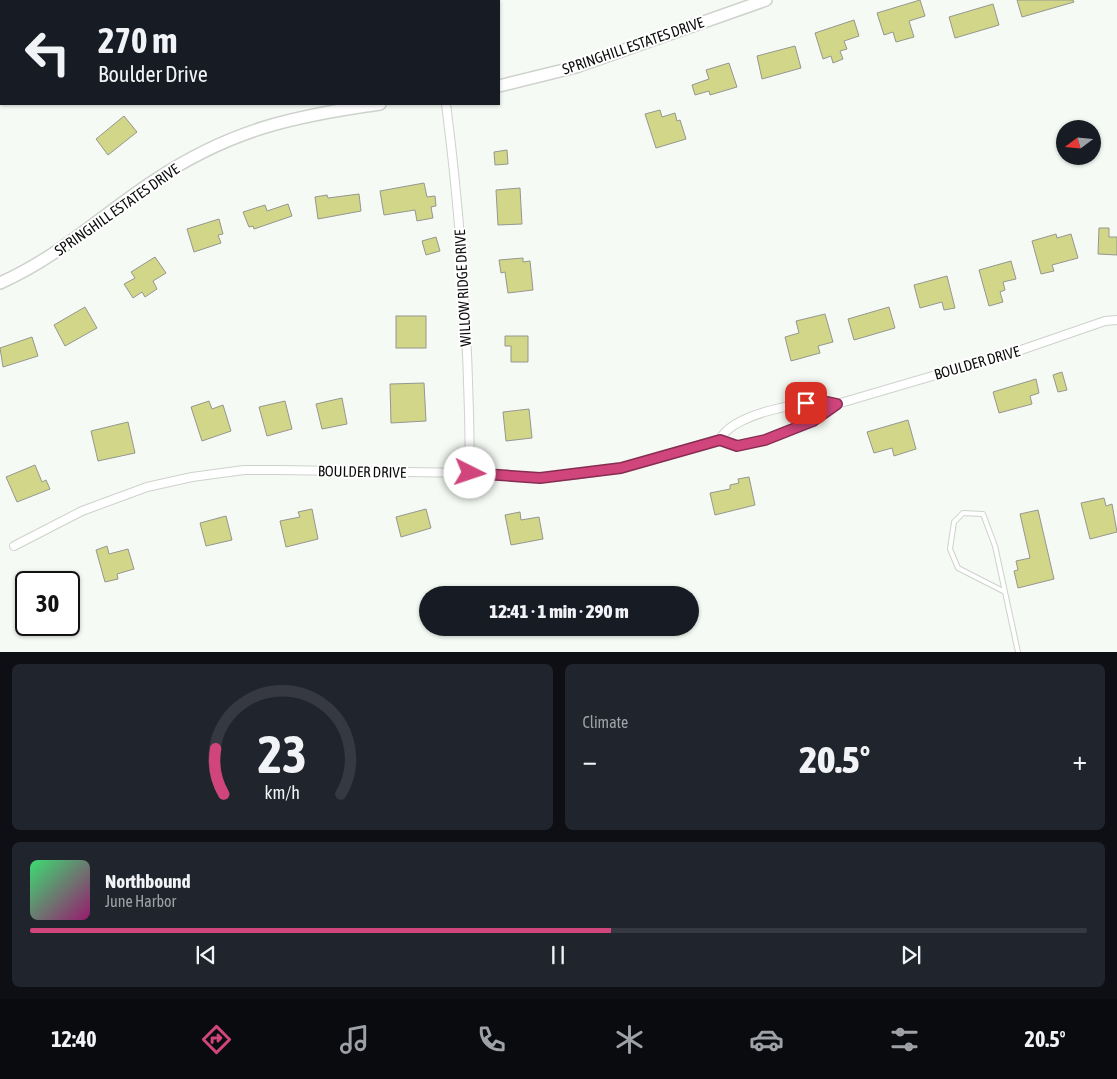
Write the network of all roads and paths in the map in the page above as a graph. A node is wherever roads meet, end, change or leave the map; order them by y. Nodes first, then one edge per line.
1 (766, 0) edge
2 (749, 3) edge
3 (500, 86) edge
4 (374, 105) edge
5 (446, 105) edge
6 (0, 283) edge
7 (1117, 320) edge
8 (837, 404) junction
9 (720, 440) junction
10 (470, 473) junction
11 (14, 546) dead end
12 (1005, 592) junction
13 (1018, 652) edge

1 - 2 street, SPRINGHILL ESTATES DRIVE
2 - 3 street, SPRINGHILL ESTATES DRIVE
4 - 6 street, SPRINGHILL ESTATES DRIVE
5 - 10 street, WILLOW RIDGE DRIVE
7 - 8 street, BOULDER DRIVE
8 - 9 street, BOULDER DRIVE
8 - 9 street, BOULDER DRIVE
9 - 10 street, BOULDER DRIVE
10 - 11 street, BOULDER DRIVE
12 - 12 lane
12 - 13 lane

